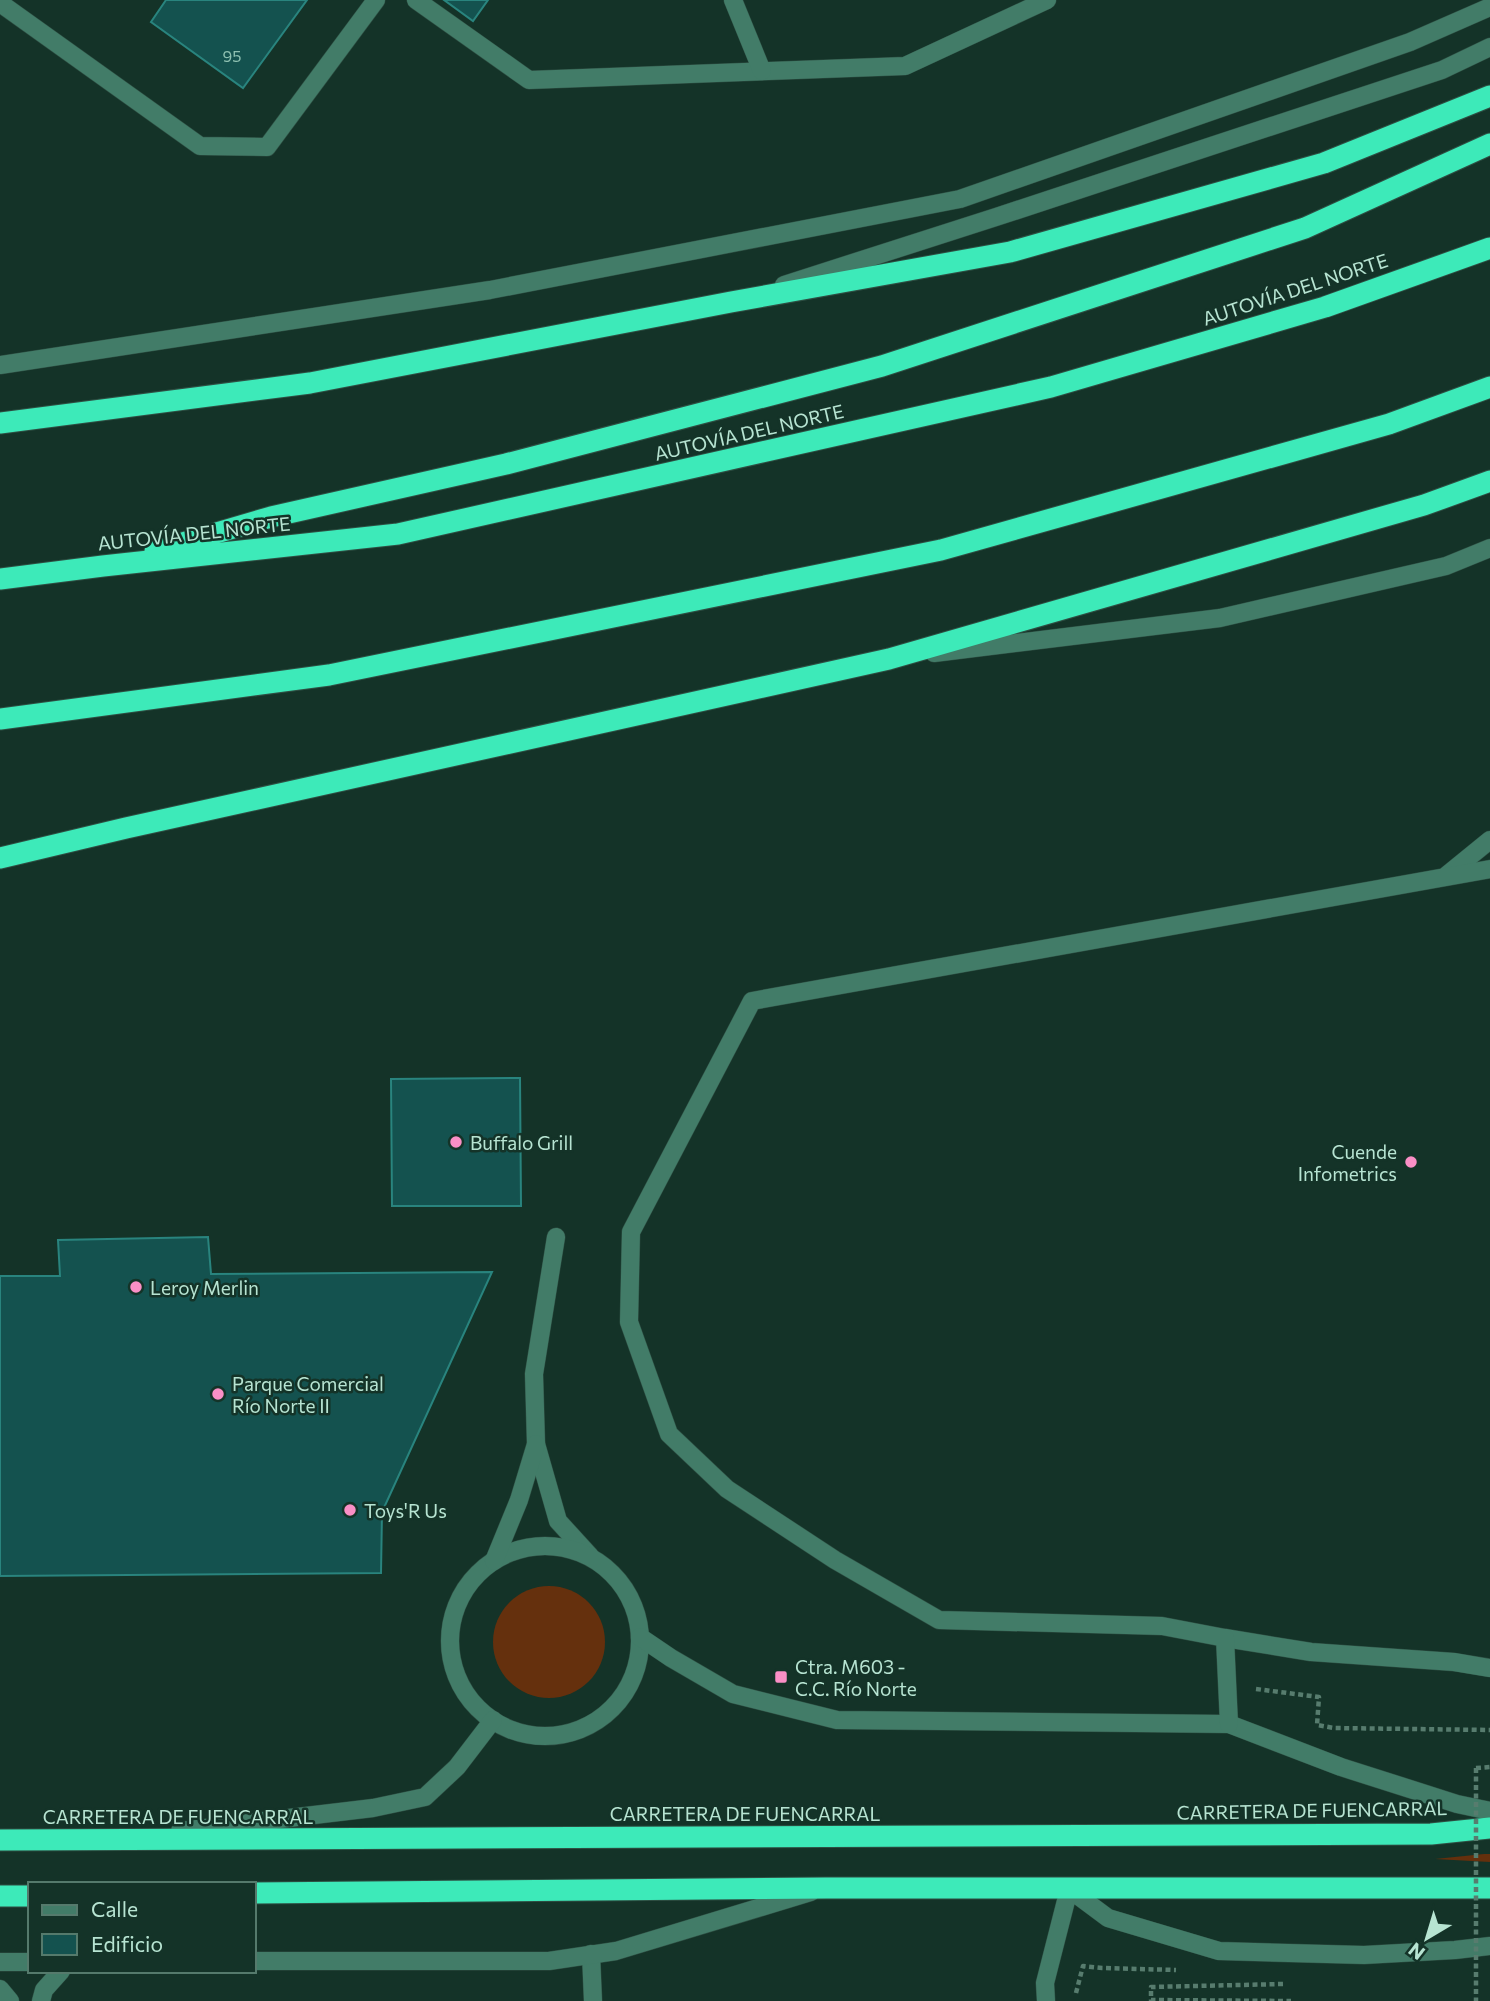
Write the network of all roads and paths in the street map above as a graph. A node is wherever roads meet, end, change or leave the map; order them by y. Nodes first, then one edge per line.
1 (376, 0) edge
2 (416, 0) edge
3 (733, 0) edge
4 (1047, 0) edge
5 (0, 3) edge
6 (1490, 6) edge
7 (1490, 47) edge
8 (762, 71) junction
9 (1490, 96) edge
10 (1490, 144) edge
11 (1490, 248) edge
12 (730, 302) junction
13 (0, 365) edge
14 (1490, 387) edge
15 (0, 423) edge
16 (1490, 481) edge
17 (1490, 548) edge
18 (103, 566) junction
19 (0, 579) edge
20 (889, 659) junction
21 (0, 719) edge
22 (1490, 840) edge
23 (0, 858) edge
24 (1490, 869) edge
25 (1444, 877) junction
26 (556, 1237) dead end
27 (536, 1444) junction
28 (591, 1557) junction
29 (494, 1561) junction
30 (640, 1637) junction
31 (1225, 1637) junction
32 (1490, 1668) edge
33 (1226, 1685) junction
34 (493, 1720) junction
35 (1229, 1724) junction
36 (1490, 1730) edge
37 (1490, 1767) edge
38 (1490, 1811) edge
39 (1490, 1828) edge
40 (118, 1839) junction
41 (0, 1840) edge
42 (826, 1888) junction
43 (1490, 1888) edge
44 (1069, 1889) junction
45 (256, 1893) edge
46 (0, 1896) edge
47 (28, 1896) edge
48 (1490, 1946) edge
49 (591, 1954) junction
50 (256, 1961) edge
51 (0, 1962) edge
52 (28, 1962) edge
53 (59, 1973) edge
54 (1276, 1984) dead end
55 (0, 1989) edge
56 (10, 2001) edge
57 (41, 2001) edge
58 (593, 2001) edge
59 (1046, 2001) edge
60 (1292, 2001) edge
61 (1476, 2001) edge

1 - 5 street
2 - 8 street
3 - 8 street
4 - 8 street
6 - 13 street
7 - 12 street
9 - 12 highway
10 - 18 highway
11 - 18 highway, AUTOVÍA DEL NORTE
12 - 15 highway
14 - 21 highway
16 - 20 highway
17 - 20 street
18 - 19 highway, AUTOVÍA DEL NORTE
20 - 23 highway
22 - 25 street
24 - 25 street
25 - 31 street
26 - 27 street
27 - 28 street
27 - 29 street
28 - 29 street
28 - 30 street
29 - 34 street
30 - 34 street
30 - 35 street
31 - 32 street
31 - 33 street
33 - 35 street
33 - 36 path
34 - 40 street
35 - 38 street
37 - 61 path, bridge
39 - 40 highway, CARRETERA DE FUENCARRAL
40 - 41 highway, CARRETERA DE FUENCARRAL
42 - 44 highway
42 - 45 highway
42 - 49 street
43 - 44 highway
44 - 48 street
44 - 59 street
46 - 47 highway
49 - 50 street
49 - 58 street
51 - 52 street
53 - 57 street
54 - 60 path
55 - 56 street

